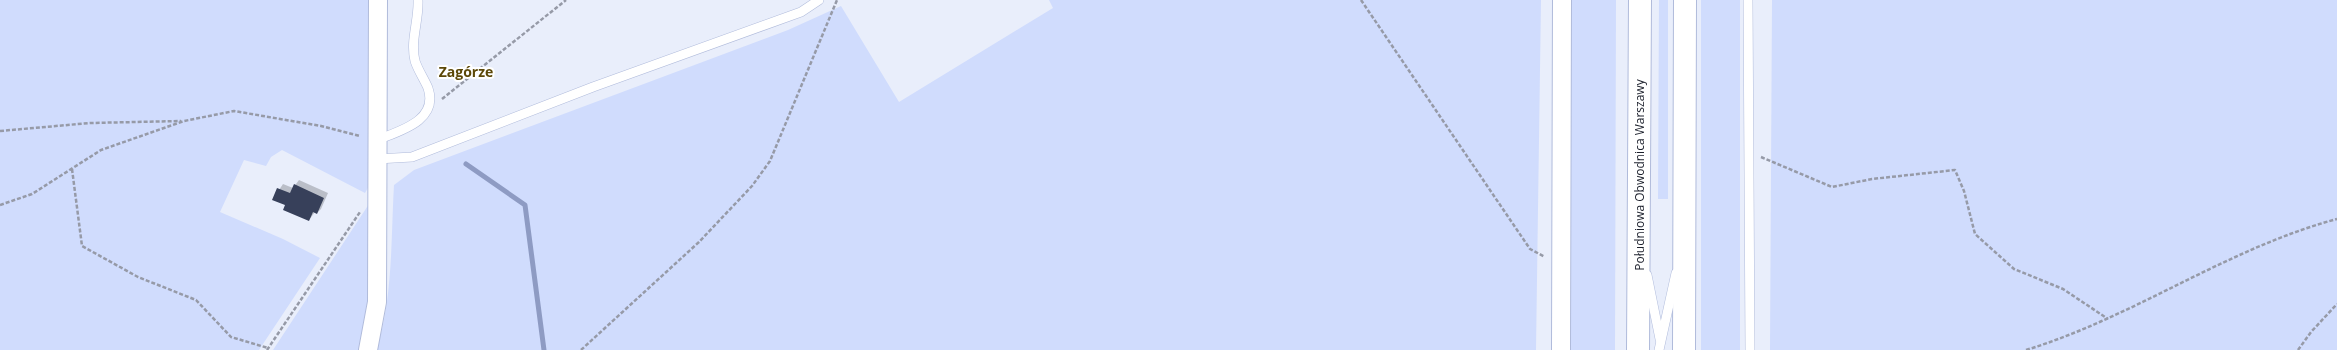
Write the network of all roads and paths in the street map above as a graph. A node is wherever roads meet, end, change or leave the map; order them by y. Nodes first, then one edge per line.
1 (378, 0) edge
2 (418, 0) edge
3 (566, 0) edge
4 (819, 0) edge
5 (837, 0) edge
6 (1361, 0) edge
7 (1562, 0) edge
8 (1640, 0) edge
9 (1686, 0) edge
10 (1748, 0) edge
11 (428, 111) junction
12 (184, 121) junction
13 (0, 131) edge
14 (377, 140) junction
15 (1750, 152) junction
16 (377, 159) junction
17 (72, 169) junction
18 (377, 187) junction
19 (0, 205) edge
20 (2337, 219) edge
21 (1684, 233) junction
22 (1639, 234) junction
23 (1560, 266) junction
24 (2337, 304) edge
25 (2108, 319) junction
26 (1661, 347) edge
27 (267, 349) edge
28 (368, 350) edge
29 (581, 350) edge
30 (1561, 350) edge
31 (1638, 350) edge
32 (1684, 350) edge
33 (1750, 350) edge
34 (2026, 350) edge
35 (2298, 350) edge

1 - 14 street
2 - 11 lane
3 - 11 path
4 - 16 lane
5 - 29 path
6 - 23 path
7 - 23 street
8 - 22 highway, Południowa Obwodnica Warszawy
9 - 21 highway
10 - 15 lane
11 - 14 lane
12 - 13 path
12 - 14 path
12 - 17 path
14 - 16 street
15 - 25 path
15 - 33 lane
16 - 18 street
17 - 19 path
17 - 27 path
18 - 27 path
18 - 28 street
20 - 25 path
21 - 26 lane
21 - 32 highway
22 - 26 lane
22 - 31 highway, Południowa Obwodnica Warszawy
23 - 30 street
24 - 35 path
25 - 34 path

